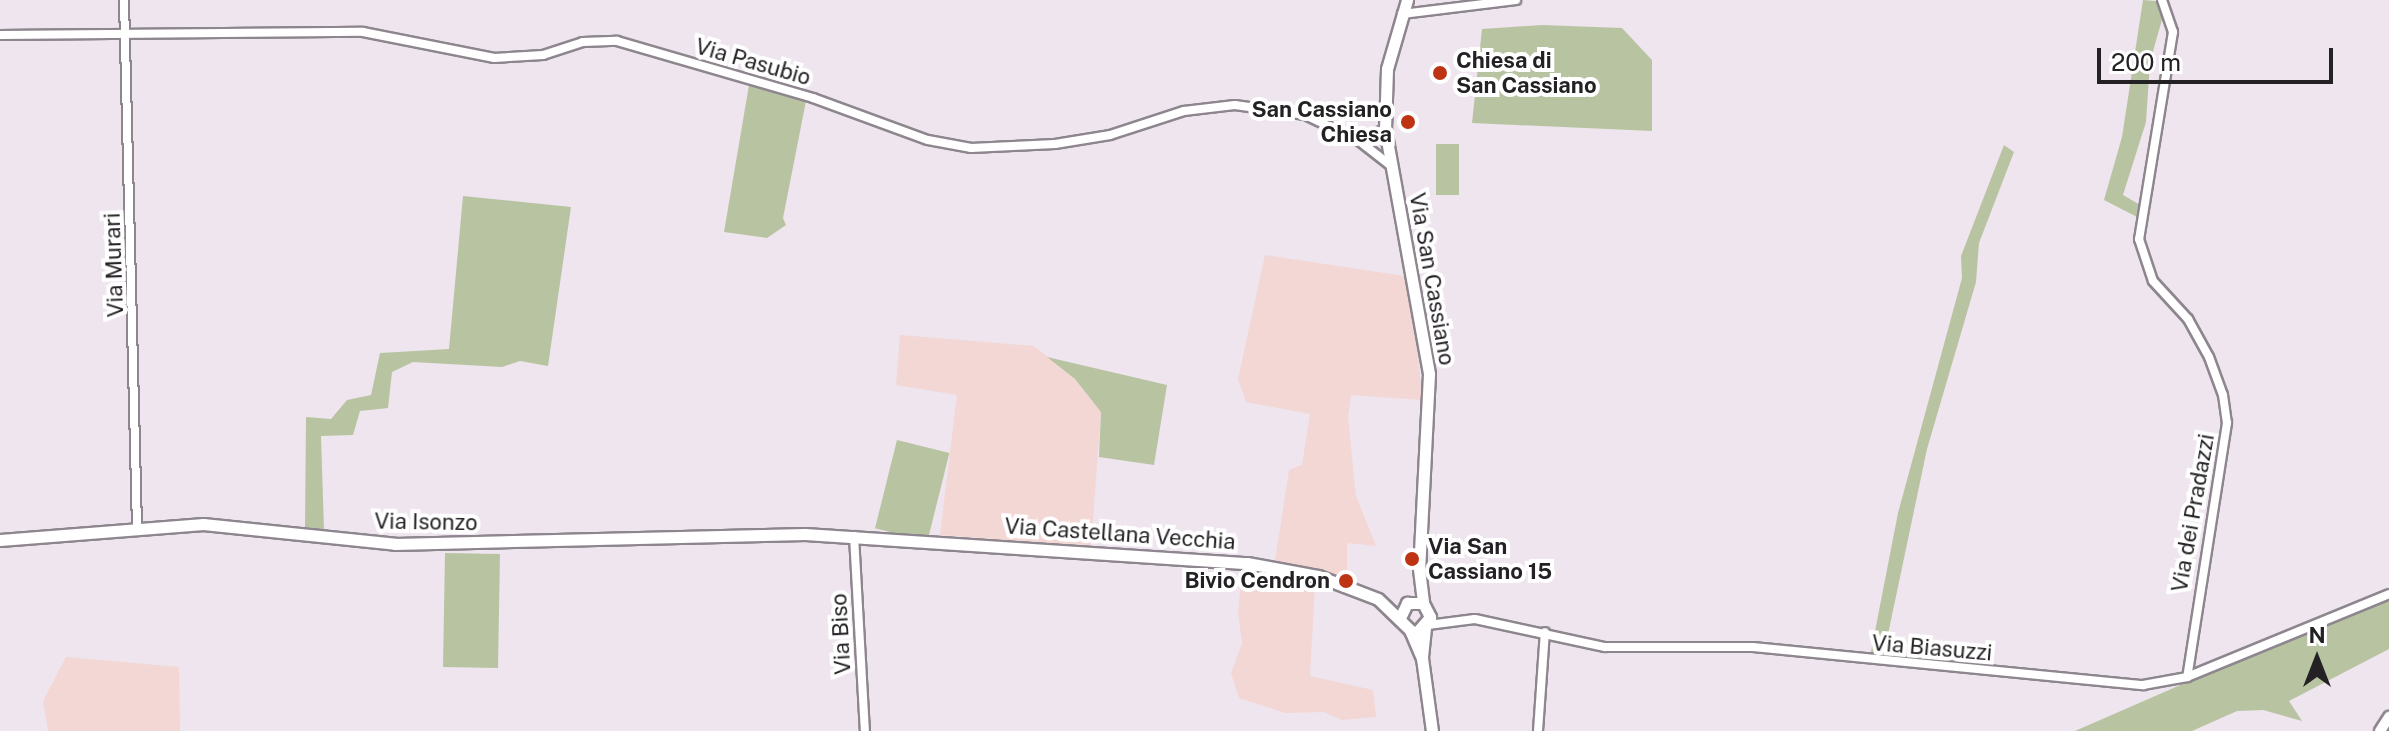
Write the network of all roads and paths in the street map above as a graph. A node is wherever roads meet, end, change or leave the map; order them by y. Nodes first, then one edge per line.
1 (124, 0) edge
2 (1407, 0) edge
3 (1516, 0) edge
4 (2162, 0) edge
5 (1402, 14) junction
6 (0, 35) edge
7 (125, 37) junction
8 (1385, 129) junction
9 (1358, 140) junction
10 (1389, 164) junction
11 (137, 528) junction
12 (854, 536) junction
13 (0, 540) edge
14 (1419, 569) junction
15 (2389, 594) edge
16 (1378, 599) junction
17 (1407, 603) junction
18 (1426, 606) junction
19 (1400, 618) junction
20 (1457, 618) junction
21 (1426, 626) junction
22 (1410, 630) junction
23 (1545, 632) junction
24 (1422, 658) junction
25 (2187, 677) junction
26 (2389, 717) edge
27 (865, 731) edge
28 (1432, 731) edge
29 (1538, 731) edge
30 (2380, 731) edge

1 - 7 street, Via Murari
2 - 5 main road, Via San Cassiano
3 - 5 street
4 - 25 street, Via dei Pradazzi
5 - 8 main road, Via San Cassiano
6 - 7 street, Via Pasubio
7 - 9 street, Via Pasubio
7 - 11 street, Via Murari
8 - 9 street
8 - 10 main road, Via San Cassiano
9 - 10 street, Via Pasubio
10 - 14 main road, Via San Cassiano
11 - 12 main road, Via Isonzo
11 - 13 main road, Via Isonzo
12 - 16 main road, Via Castellana Vecchia
12 - 27 street, Via Biso
14 - 17 main road, Via San Cassiano
14 - 18 main road, Via San Cassiano
15 - 25 street, Via Biasuzzi
16 - 17 main road, Via Castellana Vecchia
16 - 19 main road, Via Castellana Vecchia
17 - 18 main road
17 - 19 main road
18 - 20 street, Via Biasuzzi
18 - 21 main road
19 - 22 main road
20 - 21 street, Via Biasuzzi
20 - 23 street, Via Biasuzzi
21 - 22 main road
21 - 24 main road
22 - 24 main road
23 - 25 street, Via Biasuzzi
23 - 29 street
24 - 28 main road
26 - 30 street

